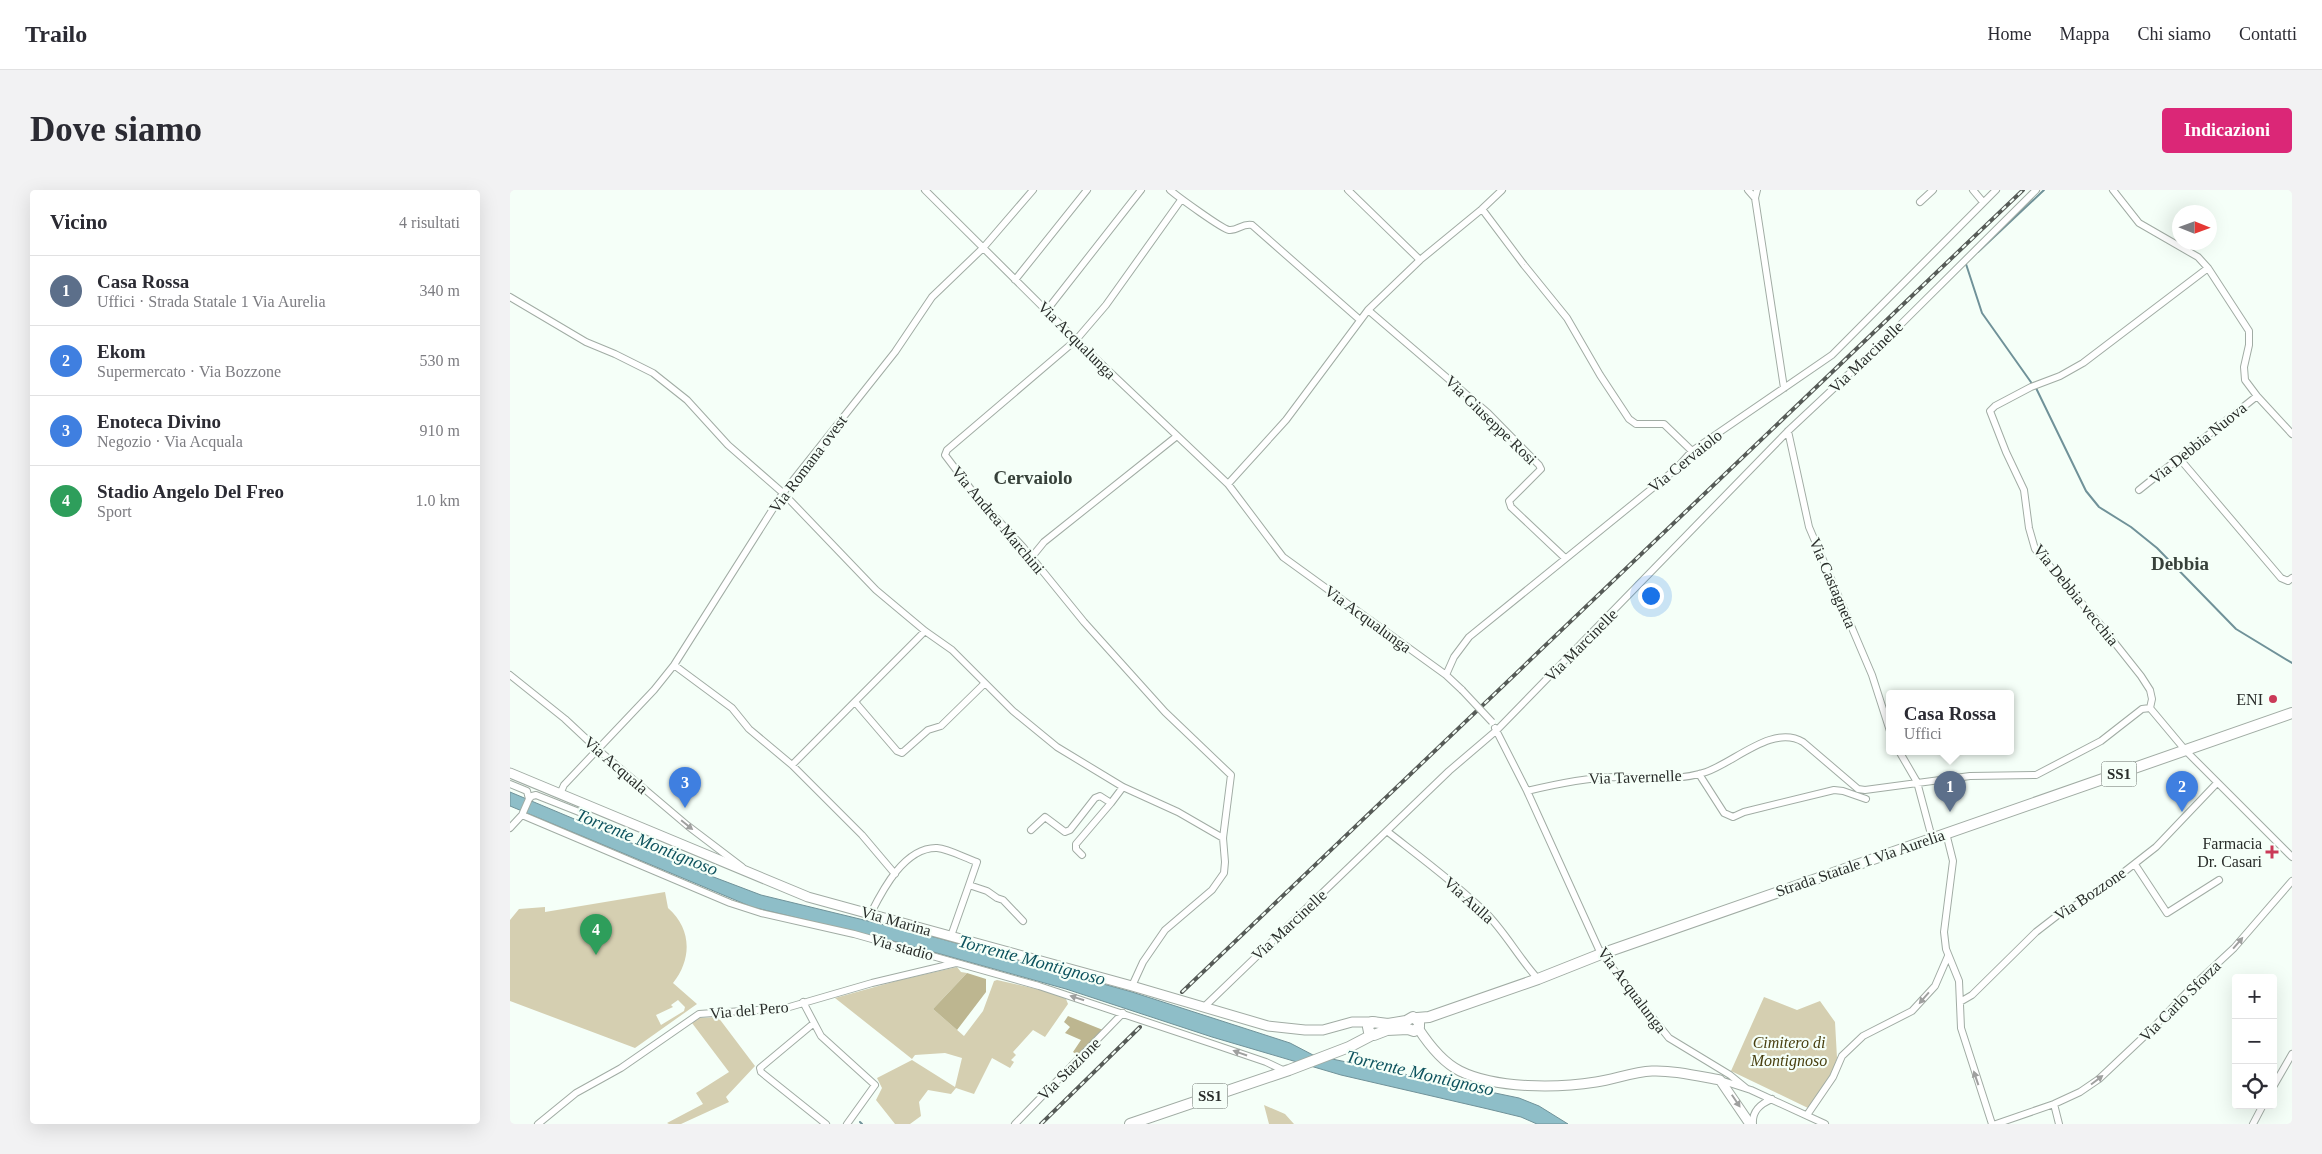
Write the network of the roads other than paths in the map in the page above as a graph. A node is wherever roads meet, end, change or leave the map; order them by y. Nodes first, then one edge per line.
1 (925, 190) edge
2 (1033, 190) edge
3 (1087, 190) edge
4 (1141, 190) edge
5 (1170, 190) edge
6 (1348, 190) edge
7 (1502, 190) edge
8 (1748, 190) edge
9 (1757, 190) edge
10 (1934, 190) edge
11 (1973, 190) edge
12 (1996, 190) edge
13 (2036, 190) edge
14 (2113, 190) edge
15 (1755, 198) junction
16 (1181, 200) junction
17 (1920, 202) dead end
18 (1983, 202) junction
19 (1482, 209) junction
20 (983, 248) junction
21 (1420, 260) junction
22 (2208, 268) junction
23 (1015, 280) junction
24 (510, 297) edge
25 (1047, 310) junction
26 (1368, 310) junction
27 (1360, 320) junction
28 (1076, 340) junction
29 (1784, 388) junction
30 (2257, 396) junction
31 (1788, 431) junction
32 (2292, 434) edge
33 (1177, 436) junction
34 (1692, 451) junction
35 (2179, 458) junction
36 (1228, 484) junction
37 (2139, 490) dead end
38 (783, 493) junction
39 (1031, 558) junction
40 (1565, 558) junction
41 (2292, 578) edge
42 (925, 631) junction
43 (674, 665) junction
44 (510, 675) edge
45 (1446, 675) junction
46 (985, 682) junction
47 (855, 702) junction
48 (2150, 708) junction
49 (2292, 713) edge
50 (1886, 719) edge
51 (1497, 730) junction
52 (596, 748) junction
53 (2186, 751) junction
54 (1901, 755) edge
55 (792, 765) junction
56 (510, 774) edge
57 (1700, 774) junction
58 (1917, 782) junction
59 (2217, 783) junction
60 (510, 784) edge
61 (1123, 787) junction
62 (1527, 791) junction
63 (560, 794) junction
64 (1866, 799) dead end
65 (529, 800) junction
66 (1111, 803) junction
67 (587, 806) junction
68 (523, 814) junction
69 (510, 828) edge
70 (1030, 830) dead end
71 (1388, 832) junction
72 (1946, 833) junction
73 (1223, 838) junction
74 (1932, 838) junction
75 (1082, 855) dead end
76 (2292, 857) edge
77 (2132, 866) junction
78 (746, 872) junction
79 (895, 874) junction
80 (2219, 880) dead end
81 (2292, 881) edge
82 (969, 885) junction
83 (871, 913) junction
84 (1023, 921) dead end
85 (950, 936) junction
86 (1601, 954) junction
87 (1948, 956) junction
88 (958, 962) junction
89 (1538, 979) junction
90 (1132, 986) junction
91 (803, 1002) junction
92 (1960, 1002) junction
93 (1204, 1008) junction
94 (1123, 1013) junction
95 (814, 1023) junction
96 (1415, 1025) junction
97 (1371, 1028) junction
98 (2292, 1054) edge
99 (1287, 1070) junction
100 (1720, 1080) junction
101 (2277, 1080) edge
102 (1746, 1088) junction
103 (1772, 1100) junction
104 (2054, 1104) junction
105 (2261, 1109) edge
106 (1806, 1115) junction
107 (538, 1124) edge
108 (826, 1124) edge
109 (847, 1124) edge
110 (1015, 1124) edge
111 (1130, 1124) edge
112 (1752, 1124) edge
113 (1825, 1124) edge
114 (1992, 1124) edge
115 (1996, 1124) edge
116 (2059, 1124) edge
117 (2253, 1124) edge

1 - 20 street, Via Acqualunga
2 - 20 street, Via Romana ovest
3 - 23 street
4 - 25 street
5 - 16 street
6 - 21 street
7 - 19 street
8 - 15 street
9 - 15 street
10 - 17 street
11 - 18 street
12 - 18 street, Via Cervaiolo
13 - 31 street, Via Marcinelle
14 - 22 street, Via Debbia Nuova
15 - 29 street
16 - 27 street
16 - 28 street, Via Andrea Marchini
18 - 29 street, Via Cervaiolo
19 - 21 street
19 - 34 street
20 - 23 street, Via Acqualunga
20 - 38 street, Via Romana ovest
21 - 26 street
22 - 30 street, Via Debbia Nuova
22 - 48 street, Via Debbia vecchia
23 - 25 street, Via Acqualunga
24 - 38 street
25 - 28 street, Via Acqualunga
26 - 27 street
26 - 40 street, Via Giuseppe Rosi
27 - 36 street
28 - 33 street, Via Acqualunga
28 - 39 street, Via Andrea Marchini
29 - 34 street, Via Cervaiolo
30 - 32 street, Via Debbia Nuova
30 - 35 street, Via Debbia Nuova
31 - 50 street, Via Castagneta
31 - 51 street, Via Marcinelle
33 - 36 street, Via Acqualunga
33 - 39 street
34 - 40 street, Via Cervaiolo
35 - 37 street, Via Debbia Nuova
35 - 41 street
36 - 45 street, Via Acqualunga
38 - 42 street
38 - 43 street, Via Romana ovest
39 - 73 street, Via Andrea Marchini
40 - 45 street, Via Cervaiolo
42 - 46 street
42 - 47 street
43 - 52 street, Via Romana ovest
43 - 55 street
44 - 52 street, Via Acquala
45 - 51 street, Via Acqualunga, bridge
46 - 47 street
46 - 61 street
47 - 55 street
48 - 53 street
48 - 58 street, Via Tavernelle
49 - 53 main road, Strada Statale 1 Via Aurelia / SS1
51 - 62 street, Via Acqualunga
51 - 71 street, Via Marcinelle
52 - 63 street, Via Romana ovest
52 -> 78 street, Via Acquala
53 - 59 street
53 - 72 main road, Strada Statale 1 Via Aurelia / SS1
54 - 58 street
55 - 79 street
56 - 63 main road, Via Marina
57 - 58 street, Via Tavernelle
57 - 62 street, Via Tavernelle
57 - 64 street
58 - 74 street
59 - 76 street
59 - 77 street, Via Bozzone
60 - 65 street
61 - 66 street
61 - 73 street
62 - 86 street, Via Acqualunga
63 - 67 main road, Via Marina
65 - 67 street
65 - 68 street
66 - 70 street
66 - 75 street
67 - 78 main road, Via Marina
68 - 69 street
68 - 88 street, Via stadio
71 - 89 street, Via Aulla
71 - 93 street, Via Marcinelle
72 - 74 main road, Strada Statale 1 Via Aurelia / SS1
72 - 87 street
73 - 90 street
74 - 86 main road, Strada Statale 1 Via Aurelia / SS1
77 - 80 street
77 - 92 street, Via Bozzone
78 - 83 main road, Via Marina
79 - 82 street
79 - 83 street
104 -> 81 street, Via Carlo Sforza
82 - 84 street
82 - 85 street
83 - 85 main road, Via Marina
85 - 90 main road, Via Marina
86 - 89 main road, Strada Statale 1 Via Aurelia / SS1
86 - 102 street, Via Acqualunga
87 - 92 street
87 -> 106 street
88 - 91 street, Via del Pero
94 -> 88 street, Via stadio
89 - 96 main road, Strada Statale 1 Via Aurelia / SS1
90 - 93 main road, Via Marina
91 - 95 street
91 - 107 street, Via del Pero
114 -> 92 street
93 - 97 main road, Via Marina
99 -> 94 street, Via stadio
94 - 110 street, Via Stazione
95 - 108 street
95 - 109 street
96 - 97 main road
96 - 100 main road
97 - 99 main road, SS1
98 - 101 street
99 - 111 main road, SS1
100 - 102 street
100 -> 112 main road
102 - 103 street
103 - 106 street
103 - 112 street
104 - 115 street, Via Carlo Sforza
104 - 116 street
105 - 117 street
106 - 113 street

